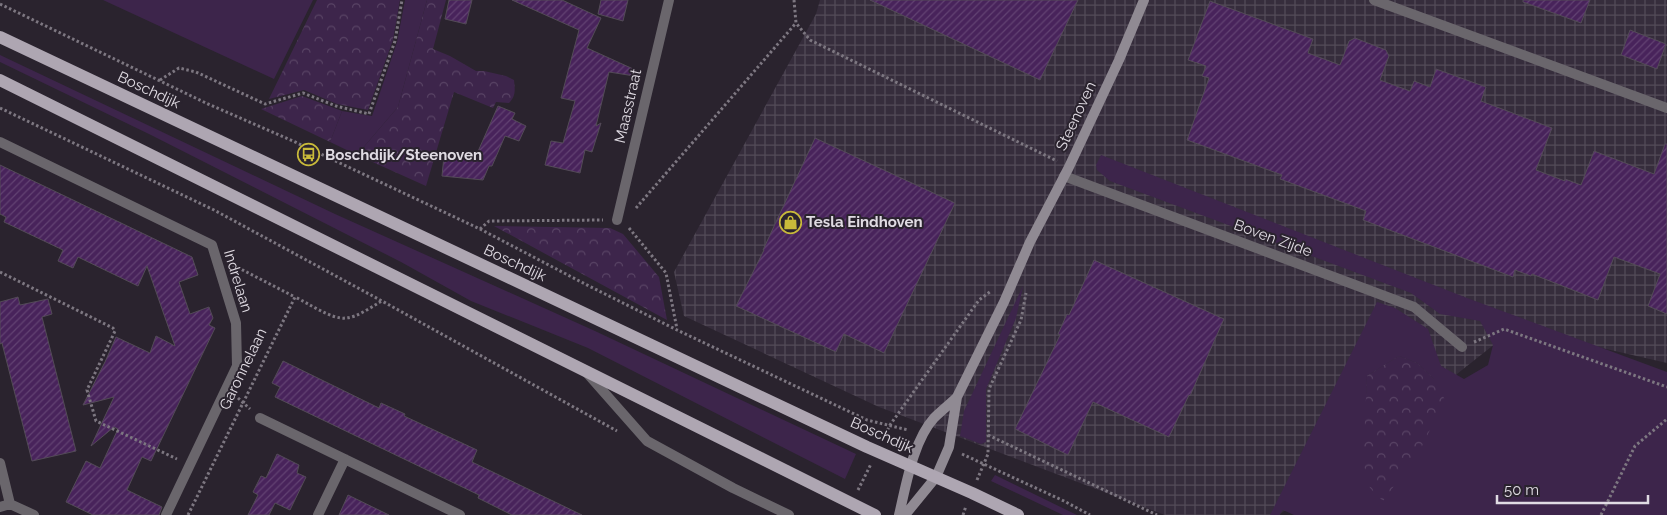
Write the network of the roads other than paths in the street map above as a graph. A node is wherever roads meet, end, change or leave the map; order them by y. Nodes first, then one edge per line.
1 (669, 0) edge
2 (1144, 0) edge
3 (1374, 0) edge
4 (0, 37) edge
5 (0, 80) edge
6 (1667, 108) edge
7 (0, 142) edge
8 (1066, 171) junction
9 (620, 220) road end
10 (1462, 348) road end
11 (582, 368) junction
12 (957, 397) junction
13 (260, 418) dead end
14 (344, 459) junction
15 (0, 463) edge
16 (910, 465) junction
17 (936, 476) junction
18 (10, 504) junction
19 (0, 508) edge
20 (34, 515) edge
21 (166, 515) edge
22 (318, 515) edge
23 (460, 515) edge
24 (789, 515) edge
25 (875, 515) edge
26 (899, 515) edge
27 (906, 515) edge
28 (1018, 515) edge

1 - 9 street, Maasstraat
2 - 8 street, Steenoven
3 - 6 street
4 - 16 main road, Boschdijk
5 - 11 main road
7 - 21 street, Indrelaan
8 - 10 street, Boven Zijde
8 - 12 street, Steenoven
11 - 24 street
11 - 25 main road
12 - 16 street, Steenoven
12 - 17 street, Steenoven
13 - 14 street
14 - 22 street
14 - 23 street
15 - 18 street
16 - 17 main road, Boschdijk
16 - 26 street, Steenoven
17 - 27 street, Steenoven
17 - 28 main road, Boschdijk
18 - 19 street
18 - 20 street

